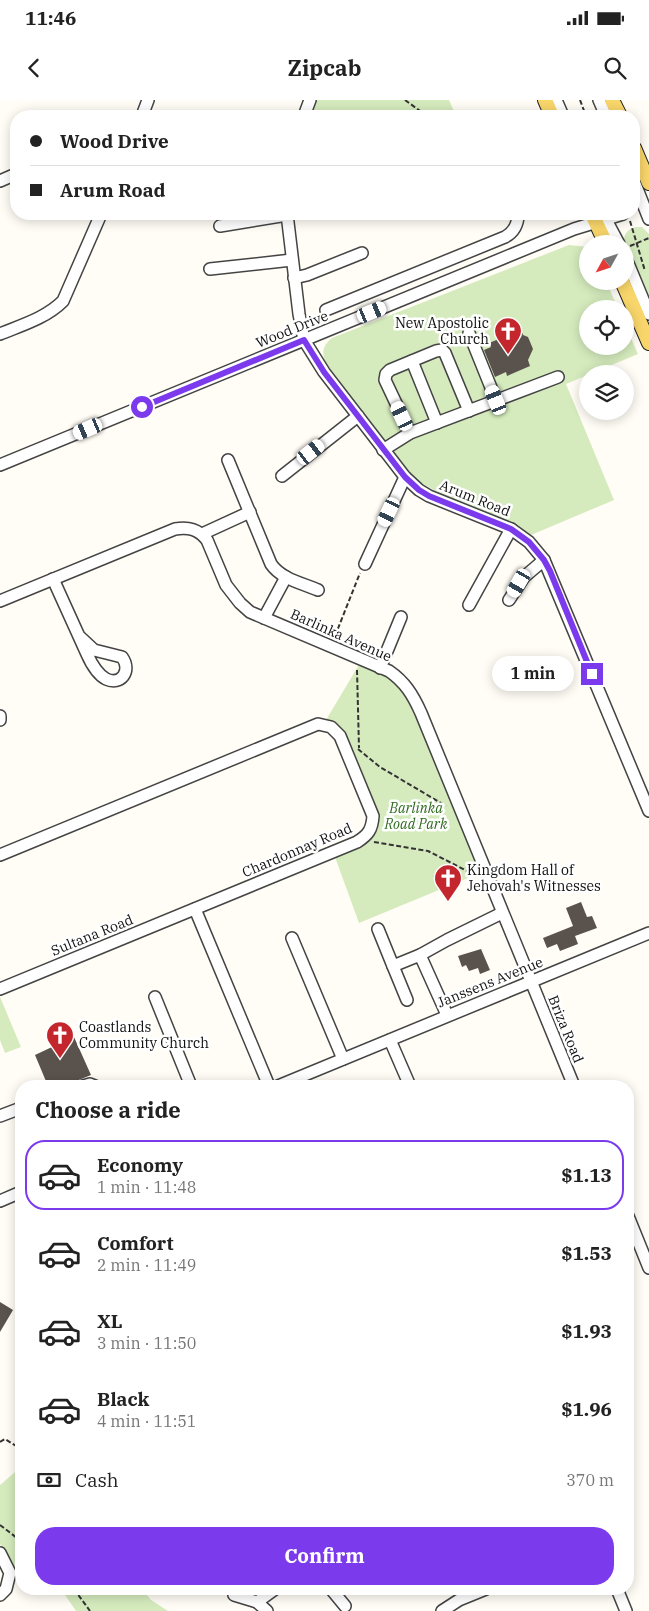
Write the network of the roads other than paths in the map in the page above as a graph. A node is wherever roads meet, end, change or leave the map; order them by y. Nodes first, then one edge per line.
1 (640, 162) edge
2 (649, 183) edge
3 (642, 207) edge
4 (98, 220) edge
5 (254, 220) edge
6 (288, 220) edge
7 (518, 220) edge
8 (593, 220) edge
9 (600, 220) edge
10 (601, 220) edge
11 (649, 220) edge
12 (220, 226) dead end
13 (604, 235) edge
14 (613, 235) edge
15 (362, 252) dead end
16 (292, 260) junction
17 (210, 269) dead end
18 (417, 274) junction
19 (634, 275) edge
20 (294, 278) junction
21 (626, 290) edge
22 (424, 291) junction
23 (326, 310) dead end
24 (649, 314) edge
25 (469, 333) dead end
26 (0, 334) edge
27 (304, 340) junction
28 (649, 344) edge
29 (412, 361) junction
30 (558, 377) dead end
31 (496, 400) junction
32 (469, 411) junction
33 (358, 416) junction
34 (437, 423) junction
35 (410, 434) junction
36 (384, 450) junction
37 (228, 460) dead end
38 (0, 465) edge
39 (282, 476) dead end
40 (405, 477) junction
41 (250, 512) junction
42 (511, 529) junction
43 (202, 534) junction
44 (544, 560) junction
45 (365, 564) road end
46 (286, 577) junction
47 (54, 579) junction
48 (318, 590) dead end
49 (509, 600) dead end
50 (0, 601) edge
51 (469, 604) dead end
52 (264, 618) junction
53 (402, 618) dead end
54 (79, 636) dead end
55 (380, 668) junction
56 (0, 716) edge
57 (0, 720) edge
58 (649, 811) edge
59 (0, 855) edge
60 (195, 909) junction
61 (502, 914) junction
62 (378, 929) dead end
63 (649, 933) edge
64 (292, 938) dead end
65 (420, 955) junction
66 (393, 966) junction
67 (531, 982) junction
68 (0, 990) edge
69 (154, 997) dead end
70 (407, 1000) dead end
71 (447, 1015) junction
72 (390, 1040) junction
73 (343, 1059) junction
74 (189, 1080) edge
75 (266, 1080) edge
76 (292, 1080) edge
77 (407, 1080) edge
78 (572, 1080) edge
79 (15, 1110) edge
80 (0, 1116) edge
81 (15, 1195) edge
82 (0, 1201) edge
83 (634, 1231) edge
84 (649, 1268) edge
85 (0, 1553) edge
86 (0, 1595) edge
87 (234, 1595) dead end
88 (267, 1595) edge
89 (336, 1595) edge
90 (471, 1595) edge
91 (619, 1595) edge
92 (257, 1602) junction
93 (345, 1606) dead end
94 (267, 1611) edge
95 (442, 1611) edge
96 (626, 1611) edge

1 - 2 main road
3 - 11 street
4 - 26 street
5 - 12 street
6 - 16 street
7 - 18 street
8 - 22 street, Wood Drive
9 - 13 main road
10 - 14 street
15 - 20 street
16 - 17 street
16 - 20 street
18 - 22 street
18 - 23 street
19 - 24 street
20 - 27 street
21 - 28 main road
22 - 27 street, Wood Drive
25 - 31 street
27 - 33 street, Arum Road
27 - 38 street, Wood Drive
29 - 32 street
29 - 34 street
29 - 35 street
30 - 31 street
31 - 32 street
32 - 34 street
33 - 36 street, Arum Road
33 - 39 street
34 - 35 street
35 - 36 street
36 - 40 street, Arum Road
37 - 41 street
40 - 42 street, Arum Road
40 - 45 street
41 - 43 street
41 - 46 street
42 - 44 street, Arum Road
42 - 51 street
43 - 47 street
43 - 52 street, Barlinka Avenue
44 - 49 street
44 - 58 street, Arum Road
46 - 48 street
46 - 52 street
47 - 50 street
47 - 54 street
52 - 55 street, Barlinka Avenue
53 - 55 street
55 - 61 street, Barlinka Avenue
56 - 57 street
59 - 60 street, Chardonnay Road
60 - 68 street, Sultana Road
60 - 75 street
61 - 65 street
61 - 67 street, Barlinka Avenue
62 - 66 street
63 - 67 street, Janssens Avenue
64 - 73 street
65 - 66 street
65 - 71 street
66 - 70 street
67 - 71 street, Janssens Avenue
67 - 78 street, Briza Road
69 - 74 street
71 - 72 street, Janssens Avenue
72 - 73 street, Janssens Avenue
72 - 77 street
73 - 76 street, Janssens Avenue
79 - 80 street
81 - 82 street
83 - 84 street
85 - 86 street
87 - 92 street
88 - 92 street
89 - 93 street
90 - 95 street
91 - 96 street
92 - 94 street

